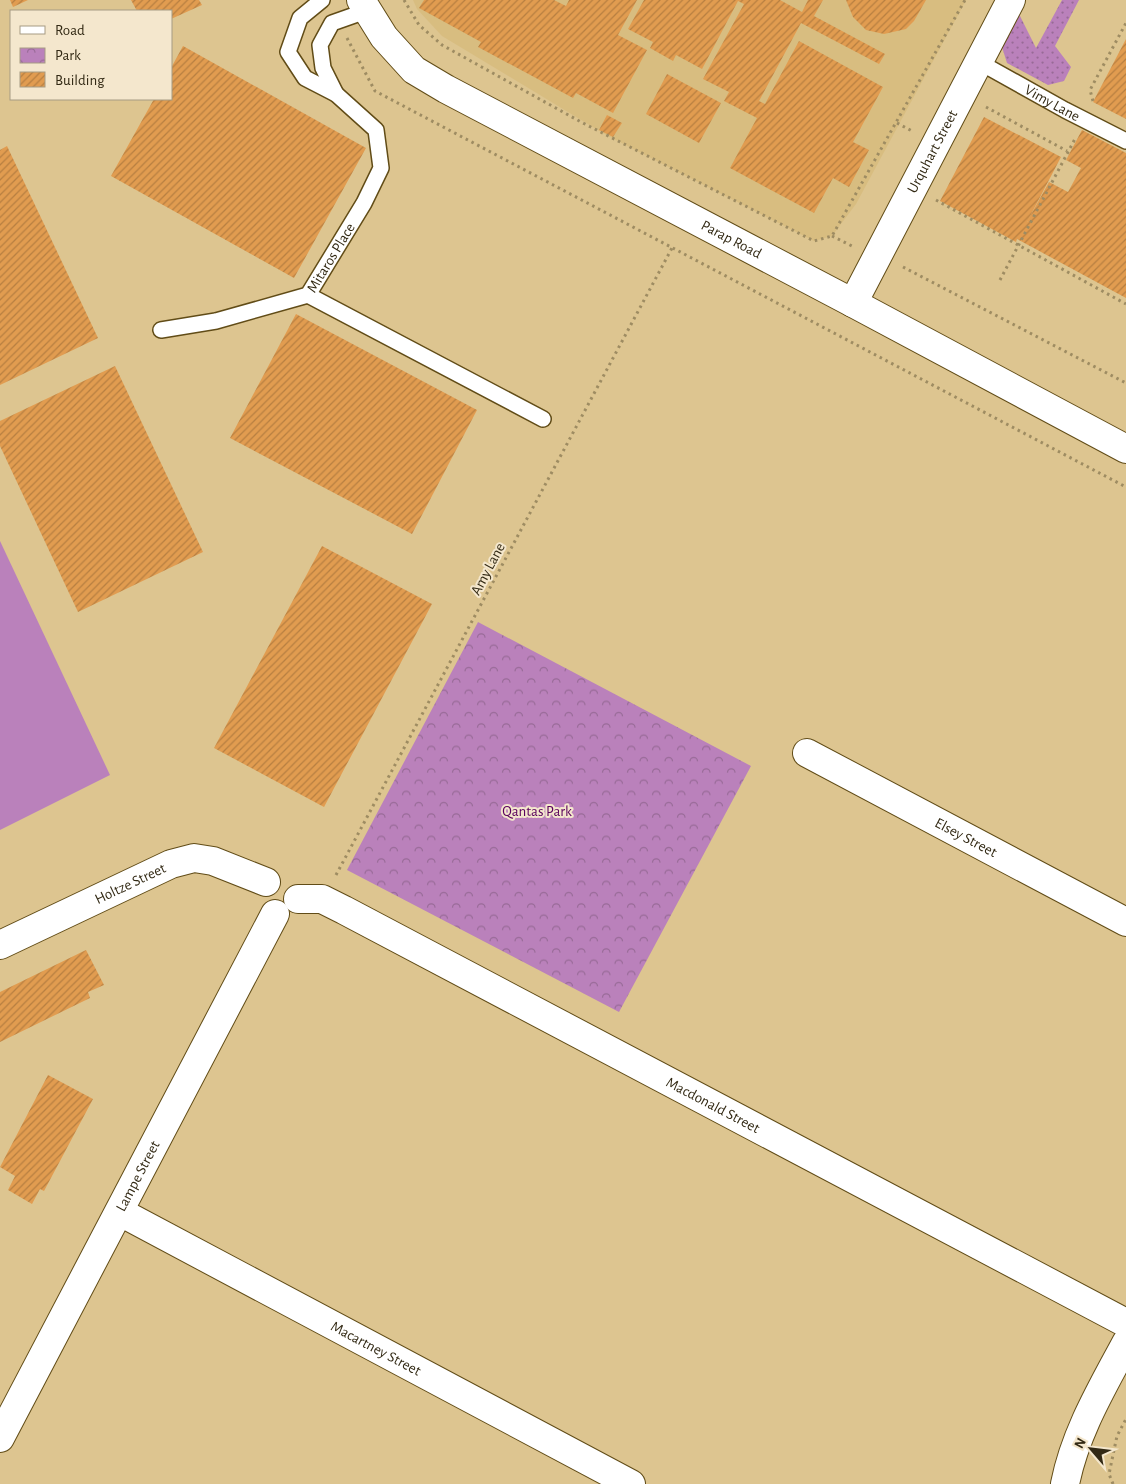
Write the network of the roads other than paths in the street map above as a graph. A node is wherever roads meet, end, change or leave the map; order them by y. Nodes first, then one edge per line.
1 (322, 0) edge
2 (1012, 0) edge
3 (364, 5) edge
4 (979, 62) junction
5 (336, 94) junction
6 (1126, 142) edge
7 (308, 295) junction
8 (852, 303) junction
9 (161, 330) dead end
10 (543, 418) dead end
11 (1126, 449) edge
12 (807, 753) dead end
13 (266, 882) junction
14 (310, 899) junction
15 (275, 914) junction
16 (1126, 922) edge
17 (0, 945) edge
18 (120, 1212) junction
19 (1126, 1322) edge
20 (1126, 1343) edge
21 (0, 1438) edge
22 (631, 1484) edge
23 (1065, 1484) edge

1 - 5 lane, Mitaros Place
2 - 4 street, Urquhart Street
3 - 5 lane, Mitaros Place
3 - 8 street, Parap Road
4 - 6 lane, Vimy Lane
4 - 8 street, Urquhart Street
5 - 7 lane, Mitaros Place
7 - 9 lane, Mitaros Place
7 - 10 lane
8 - 11 street, Parap Road
12 - 16 street, Elsey Street
13 - 14 street
13 - 15 street
13 - 17 street, Holtze Street
14 - 15 street
14 - 19 street, Macdonald Street
15 - 18 street, Lampe Street
18 - 21 street, Lampe Street
18 - 22 street, Macartney Street
20 - 23 street

